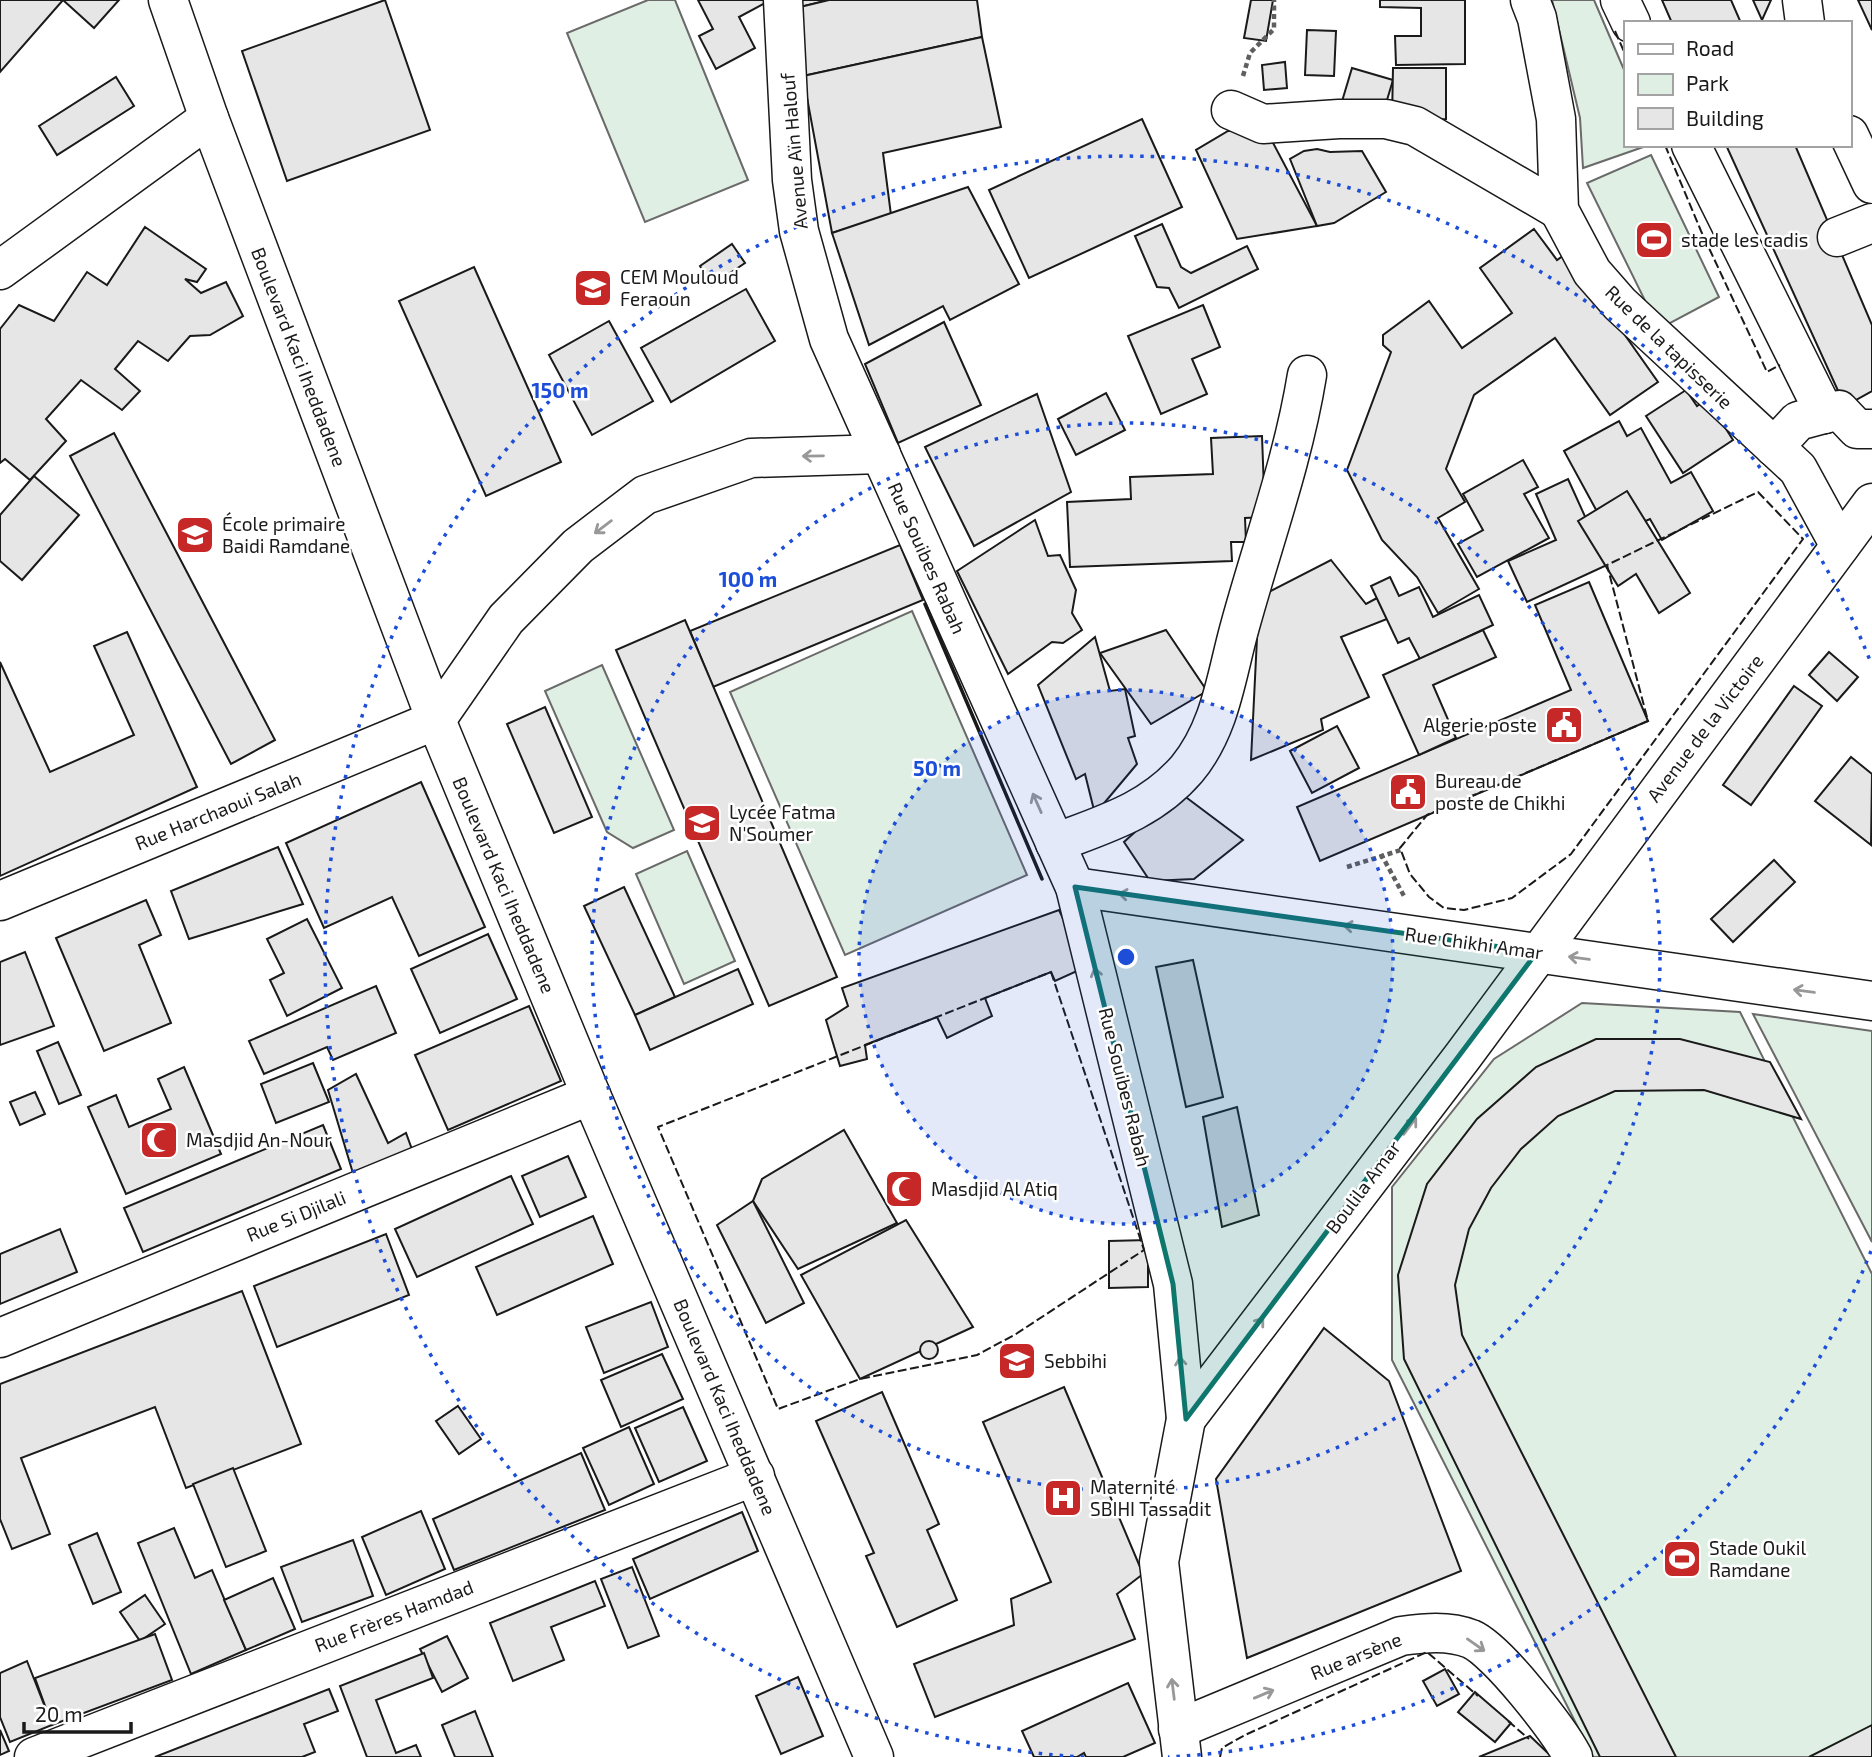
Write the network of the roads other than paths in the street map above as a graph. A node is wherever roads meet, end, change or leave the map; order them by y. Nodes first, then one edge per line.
1 (168, 0) edge
2 (783, 0) edge
3 (1530, 0) edge
4 (1620, 0) edge
5 (1802, 0) edge
6 (1630, 21) edge
7 (1805, 21) edge
8 (1231, 110) road end
9 (209, 118) junction
10 (1851, 139) edge
11 (1692, 147) edge
12 (1872, 184) edge
13 (1559, 210) junction
14 (1872, 223) edge
15 (1838, 237) dead end
16 (0, 270) edge
17 (1307, 375) dead end
18 (1825, 414) junction
19 (1872, 429) edge
20 (1774, 447) junction
21 (881, 454) junction
22 (1872, 503) edge
23 (1840, 546) junction
24 (436, 720) junction
25 (1055, 844) junction
26 (1075, 887) junction
27 (0, 901) edge
28 (1537, 952) junction
29 (1872, 1001) edge
30 (591, 1095) junction
31 (0, 1338) edge
32 (1186, 1419) junction
33 (755, 1476) junction
34 (1180, 1743) edge
35 (34, 1757) edge
36 (874, 1757) edge
37 (1573, 1757) edge

1 - 9 street, Boulevard Kaci Iheddadene
2 - 21 street, Avenue Aïn Halouf
3 - 13 street, Rue de la tapisserie
4 - 6 street
5 - 7 street
8 - 13 street
9 - 16 street
9 - 24 street, Boulevard Kaci Iheddadene
10 - 12 street
11 - 18 street
13 - 20 street, Rue de la tapisserie
14 - 15 street
17 - 25 street
18 - 19 street
18 - 20 street
20 - 23 street, Rue de la tapisserie
21 -> 24 street
25 -> 21 street, Rue Souibes Rabah
22 - 23 street, Avenue de la Victoire
23 - 28 street, Avenue de la Victoire
24 - 27 street, Rue Harchaoui Salah
24 - 30 street, Boulevard Kaci Iheddadene
25 - 26 street, Rue Souibes Rabah
28 -> 26 street, Rue Chikhi Amar
32 -> 26 street, Rue Souibes Rabah
29 -> 28 street, Rue Chikhi Amar
32 -> 28 street, Boulila Amar
30 - 31 street, Rue Si Djilali
30 - 33 street, Boulevard Kaci Iheddadene
34 -> 32 street, Rue Souibes Rabah
33 - 35 street, Rue Frères Hamdad
33 - 36 street, Boulevard Kaci Iheddadene
34 -> 37 street, Rue arsène

